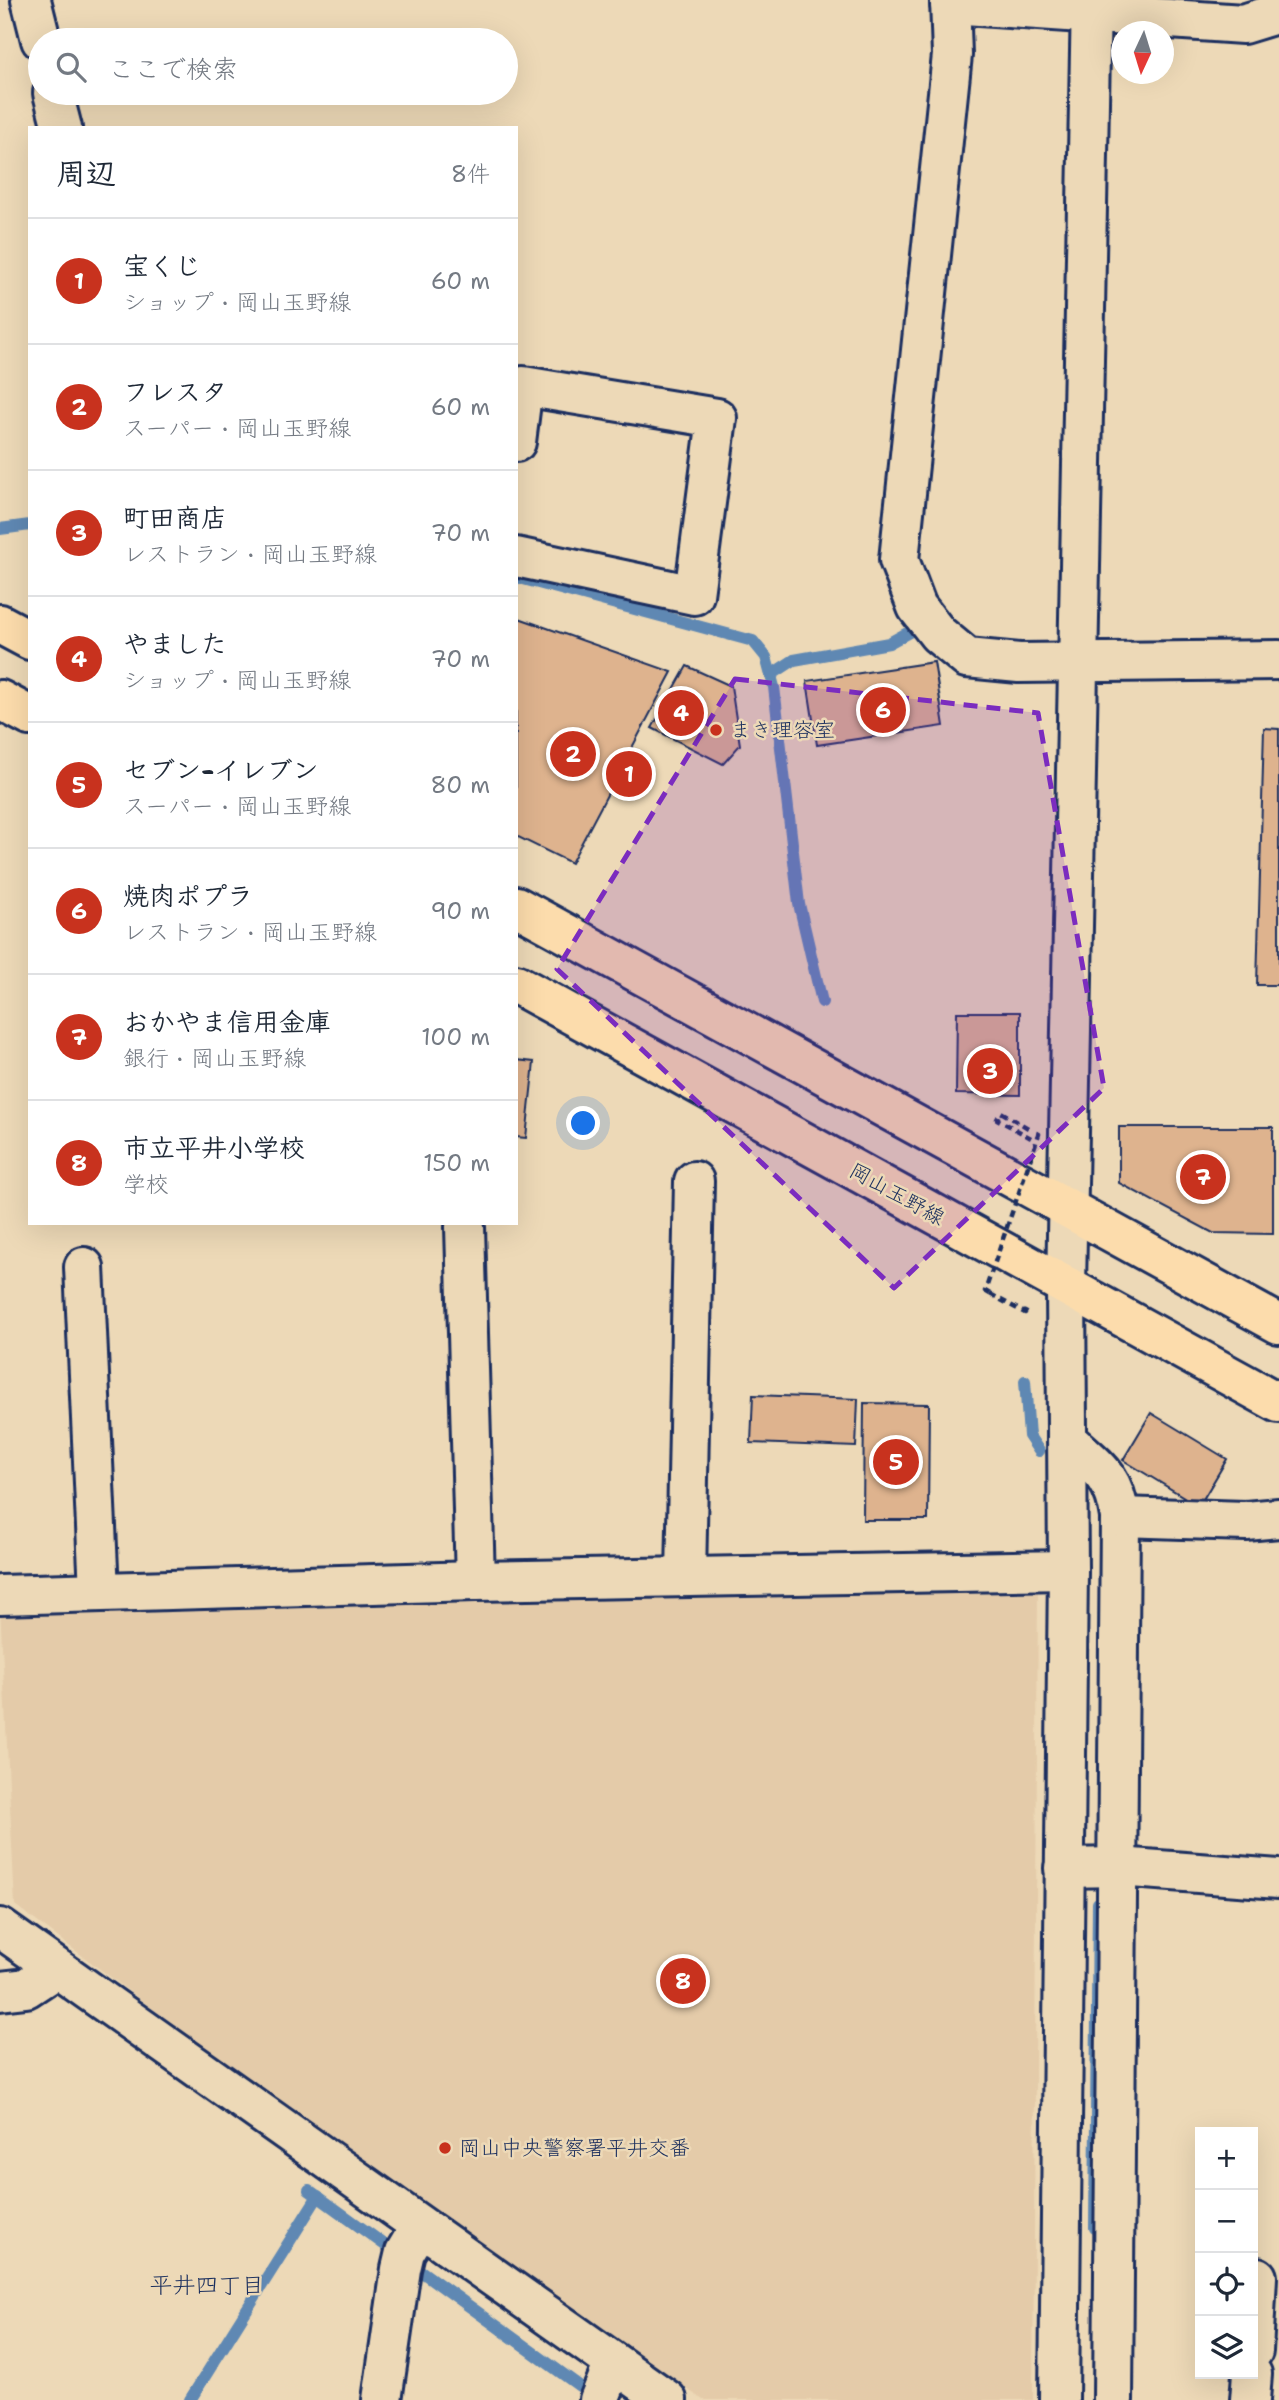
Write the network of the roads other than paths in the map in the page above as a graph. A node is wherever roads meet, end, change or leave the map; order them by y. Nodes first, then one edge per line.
1 (31, 0) edge
2 (950, 2) edge
3 (1091, 6) edge
4 (1279, 13) edge
5 (38, 28) edge
6 (57, 105) edge
7 (62, 126) edge
8 (518, 426) edge
9 (518, 557) edge
10 (0, 624) edge
11 (28, 639) edge
12 (1279, 660) edge
13 (1078, 662) junction
14 (0, 700) edge
15 (28, 715) edge
16 (518, 907) edge
17 (518, 985) edge
18 (694, 1181) dead end
19 (1069, 1208) junction
20 (465, 1227) dead end
21 (84, 1267) dead end
22 (1066, 1287) junction
23 (1279, 1324) edge
24 (1279, 1403) edge
25 (1067, 1439) junction
26 (1121, 1517) junction
27 (1279, 1518) edge
28 (1068, 1570) junction
29 (686, 1577) junction
30 (475, 1581) junction
31 (99, 1591) junction
32 (0, 1595) edge
33 (1095, 1867) junction
34 (1279, 1879) edge
35 (0, 1928) edge
36 (55, 1969) junction
37 (0, 1992) edge
38 (409, 2250) junction
39 (1252, 2379) edge
40 (604, 2385) edge
41 (382, 2400) edge
42 (667, 2400) edge
43 (1059, 2400) edge
44 (1113, 2400) edge
45 (1250, 2400) edge

1 - 5 street
2 - 3 street
2 - 13 street
3 - 4 street
3 - 13 street
6 - 7 street
8 - 9 street
10 - 11 main road
12 - 13 street
13 - 19 street
14 - 15 main road
16 - 19 main road
17 - 22 main road, 岡山玉野線
18 - 29 street
19 - 22 street
19 - 23 main road
20 - 30 street
21 - 31 street
22 - 24 main road, 岡山玉野線
22 - 25 street
25 - 26 street
25 - 28 street
26 - 27 street
26 - 33 street
28 - 29 street
28 - 33 street
29 - 30 street
30 - 31 street
31 - 32 street
33 - 34 street
33 - 43 street
33 - 44 street
35 - 36 street
36 - 37 street
36 - 38 street
38 - 40 street
38 - 41 street
39 - 45 street
40 - 42 street

